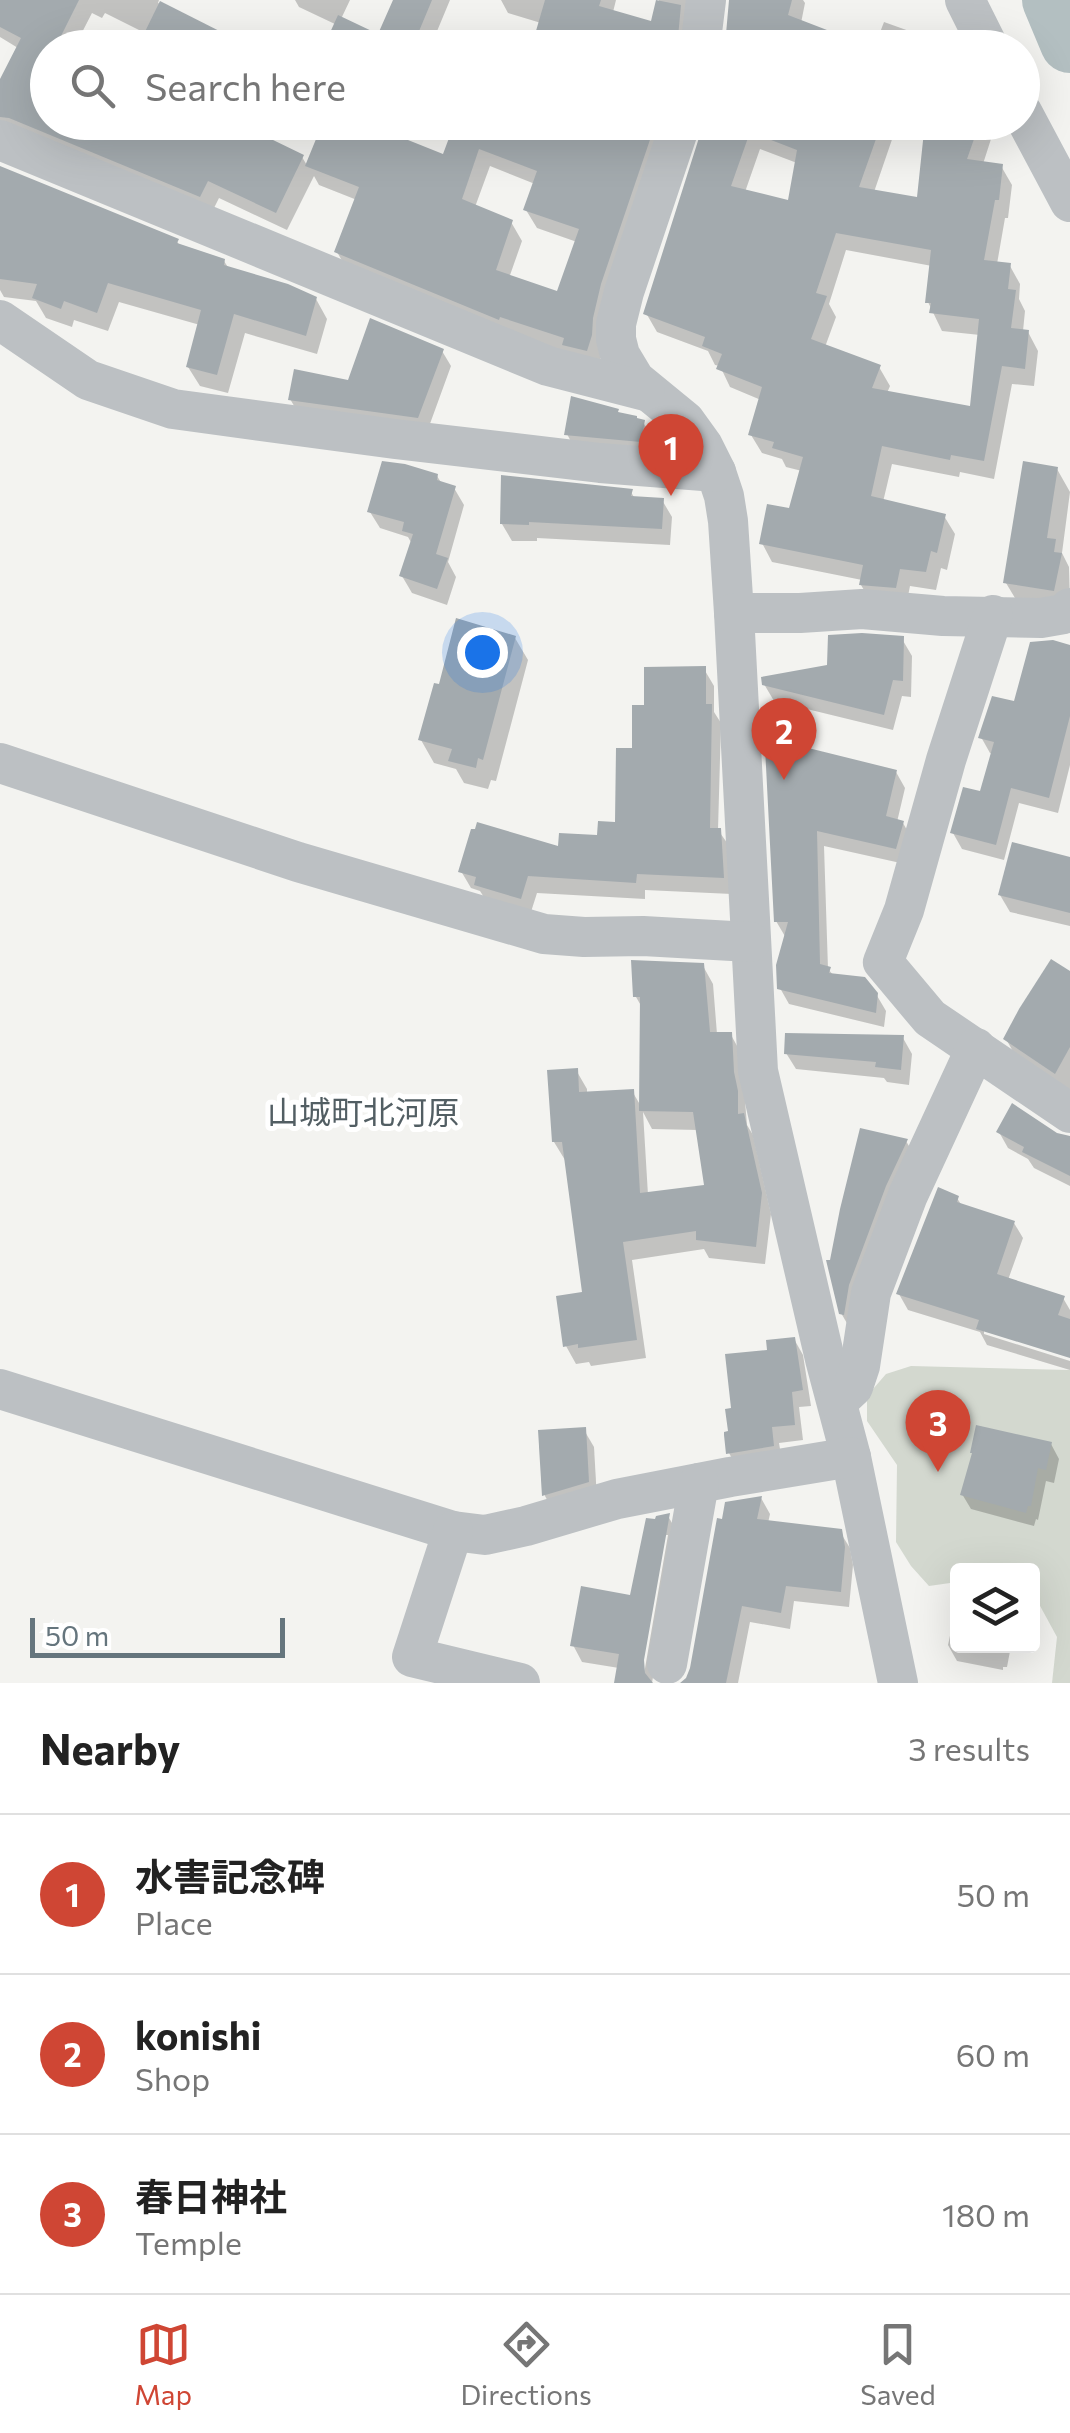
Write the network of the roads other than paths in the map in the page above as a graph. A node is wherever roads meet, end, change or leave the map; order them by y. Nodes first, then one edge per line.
1 (706, 0) edge
2 (965, 0) edge
3 (702, 30) edge
4 (980, 30) edge
5 (0, 140) edge
6 (675, 140) edge
7 (1037, 140) edge
8 (1070, 202) edge
9 (0, 320) edge
10 (646, 391) junction
11 (716, 472) junction
12 (1070, 608) edge
13 (734, 613) junction
14 (993, 615) junction
15 (0, 764) edge
16 (750, 942) junction
17 (976, 1048) junction
18 (1070, 1113) edge
19 (0, 1388) edge
20 (838, 1400) junction
21 (852, 1457) junction
22 (699, 1483) junction
23 (453, 1531) junction
24 (667, 1664) dead end
25 (520, 1683) edge
26 (898, 1683) edge

1 - 3 street
2 - 4 street
5 - 10 street
6 - 10 street
7 - 8 street
9 - 11 street
10 - 11 street
11 - 13 street
12 - 14 street
13 - 14 street
13 - 16 street
14 - 17 street
15 - 16 street
16 - 20 street
17 - 18 street
17 - 20 street
19 - 23 street
20 - 21 street
21 - 22 street
21 - 26 street
22 - 23 street
22 - 24 street
23 - 25 street

